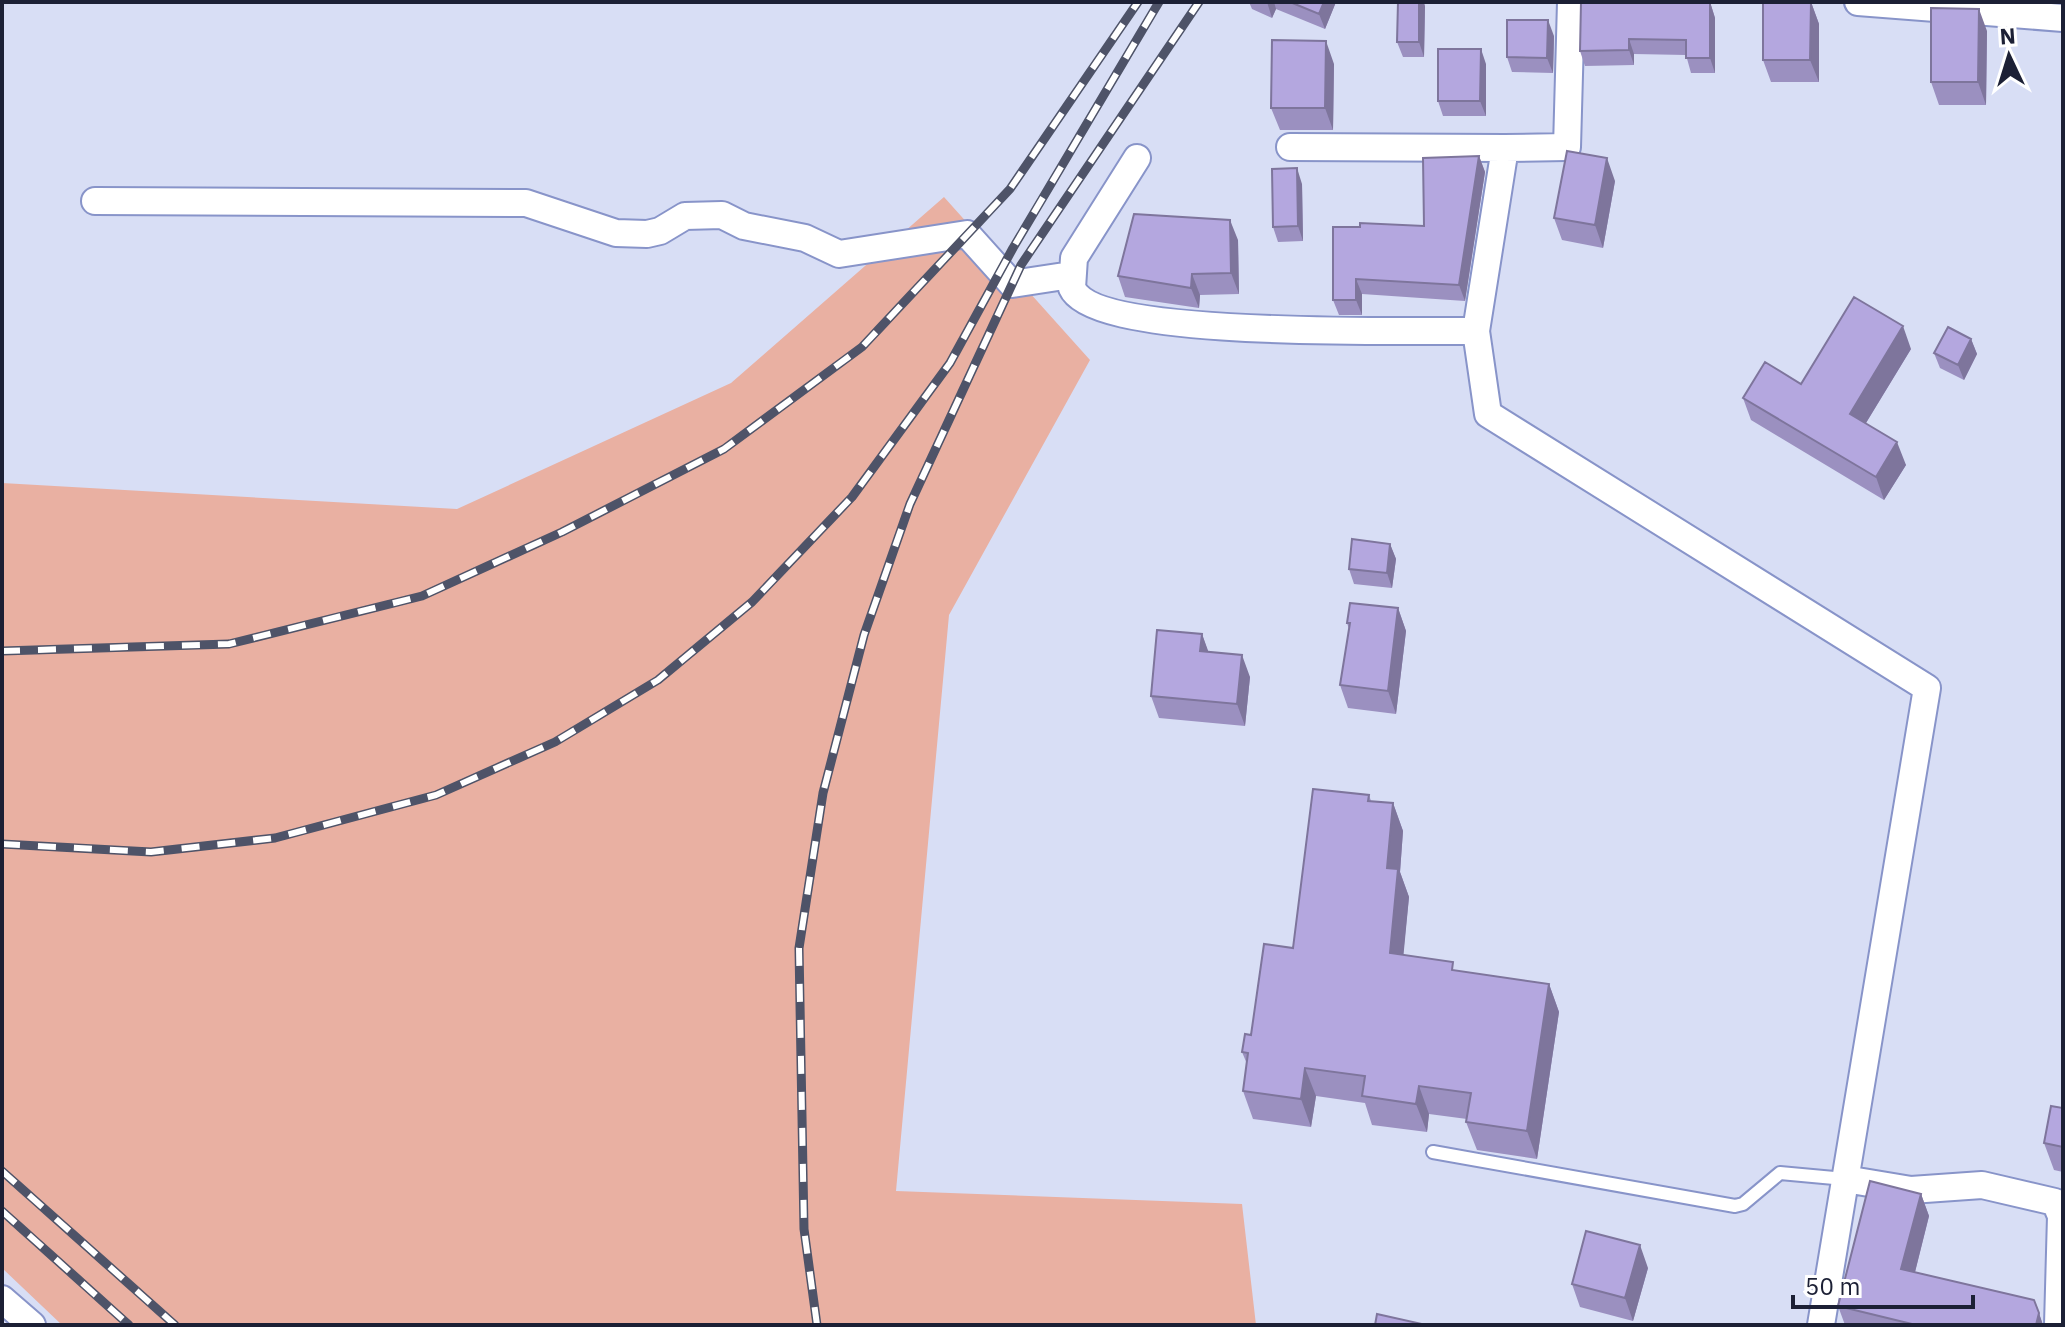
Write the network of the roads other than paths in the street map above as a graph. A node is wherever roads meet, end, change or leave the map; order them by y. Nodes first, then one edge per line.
1 (1571, 2) edge
2 (1858, 2) edge
3 (1986, 7) edge
4 (2063, 18) edge
5 (1290, 147) dead end
6 (1505, 148) junction
7 (1137, 158) dead end
8 (95, 201) dead end
9 (1071, 275) junction
10 (1476, 331) junction
11 (1433, 1152) dead end
12 (1845, 1179) junction
13 (2, 1299) edge
14 (32, 1325) edge
15 (1821, 1325) edge
16 (2058, 1325) edge

1 - 6 street
2 - 3 street
3 - 4 street
5 - 6 street
6 - 10 street
7 - 9 street
8 - 9 street
9 - 10 street
10 - 12 street
11 - 12 lane
12 - 15 street
12 - 16 street
13 - 14 street

